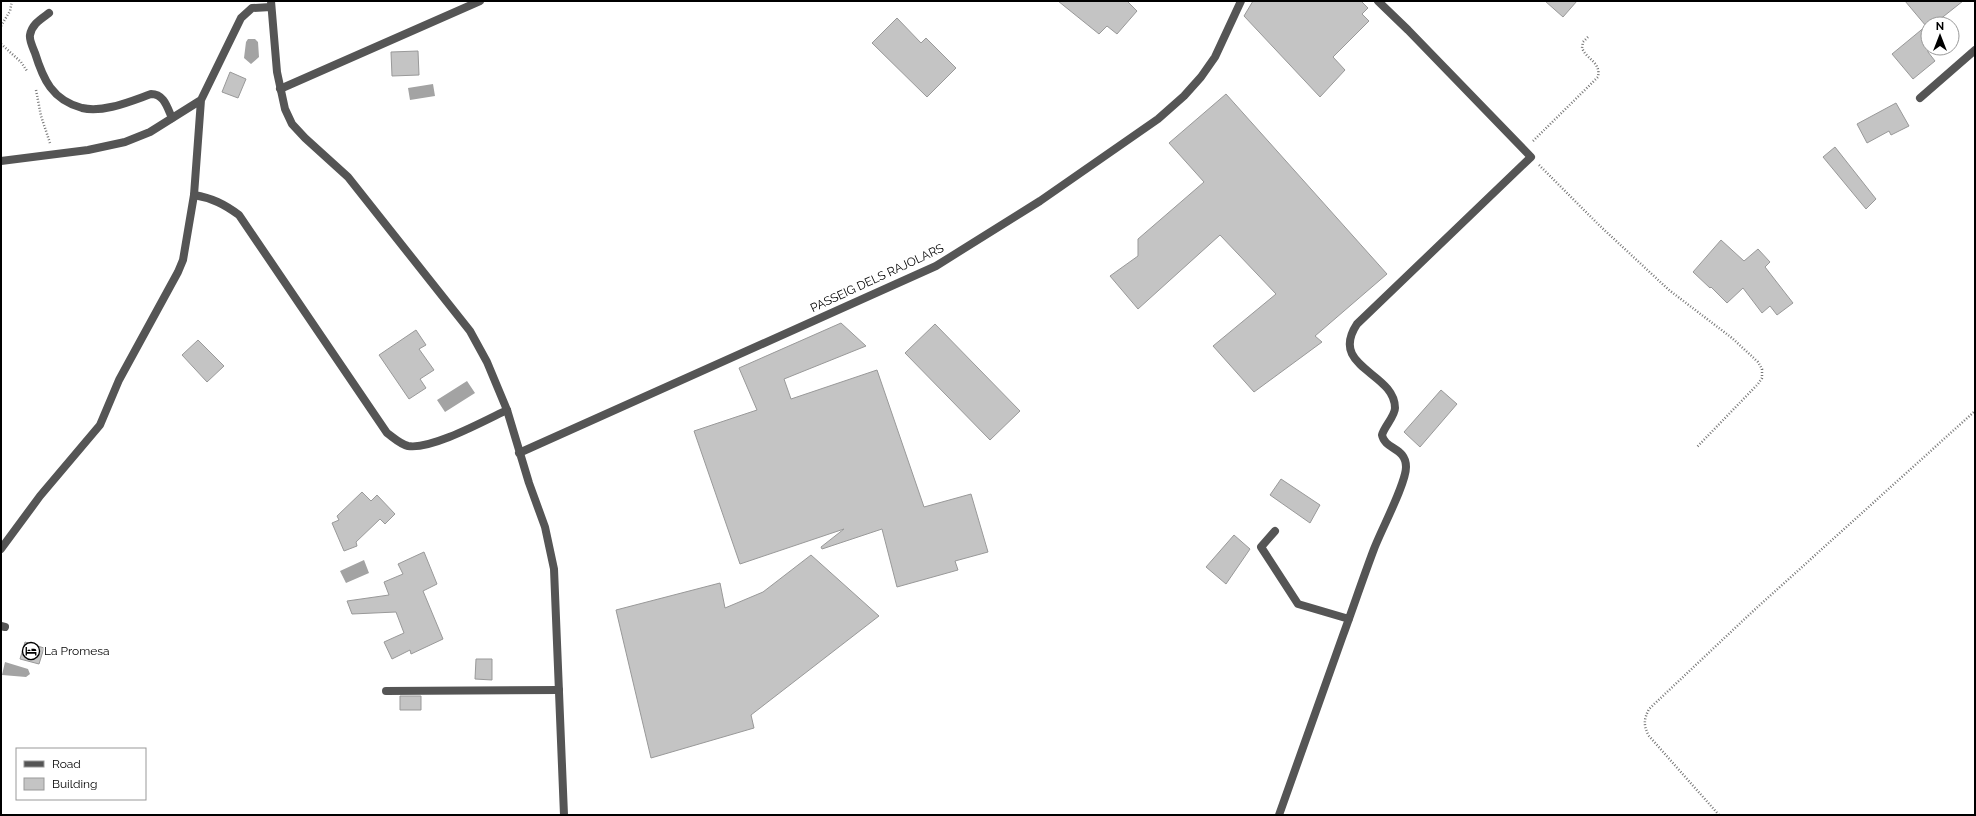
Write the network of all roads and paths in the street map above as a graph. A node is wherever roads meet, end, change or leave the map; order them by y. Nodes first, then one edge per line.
1 (12, 1) edge
2 (480, 1) edge
3 (1241, 1) edge
4 (1378, 1) edge
5 (271, 4) edge
6 (49, 13) dead end
7 (1, 26) edge
8 (1589, 36) dead end
9 (1, 44) edge
10 (1975, 50) edge
11 (28, 74) dead end
12 (36, 86) dead end
13 (280, 89) junction
14 (1920, 98) dead end
15 (201, 100) junction
16 (172, 118) junction
17 (1524, 150) junction
18 (55, 154) junction
19 (1531, 157) junction
20 (3, 162) edge
21 (194, 195) junction
22 (507, 410) junction
23 (1975, 411) edge
24 (1696, 447) dead end
25 (519, 452) junction
26 (1275, 531) dead end
27 (1, 549) edge
28 (1349, 619) junction
29 (559, 690) junction
30 (386, 692) dead end
31 (564, 815) edge
32 (1279, 815) edge
33 (1718, 815) edge

1 - 7 path
2 - 13 street
3 - 25 street, PASSEIG DELS RAJOLARS
4 - 17 street
5 - 13 street
5 - 15 street
6 - 16 street
8 - 17 path
9 - 11 path
10 - 14 street
12 - 18 path
13 - 22 street
15 - 16 street
15 - 21 street
16 - 18 street
17 - 19 street
18 - 20 street
19 - 24 path
19 - 28 street
21 - 22 street
21 - 27 street
22 - 25 street
23 - 33 path
25 - 29 street
26 - 28 street
28 - 32 street
29 - 30 street
29 - 31 street

